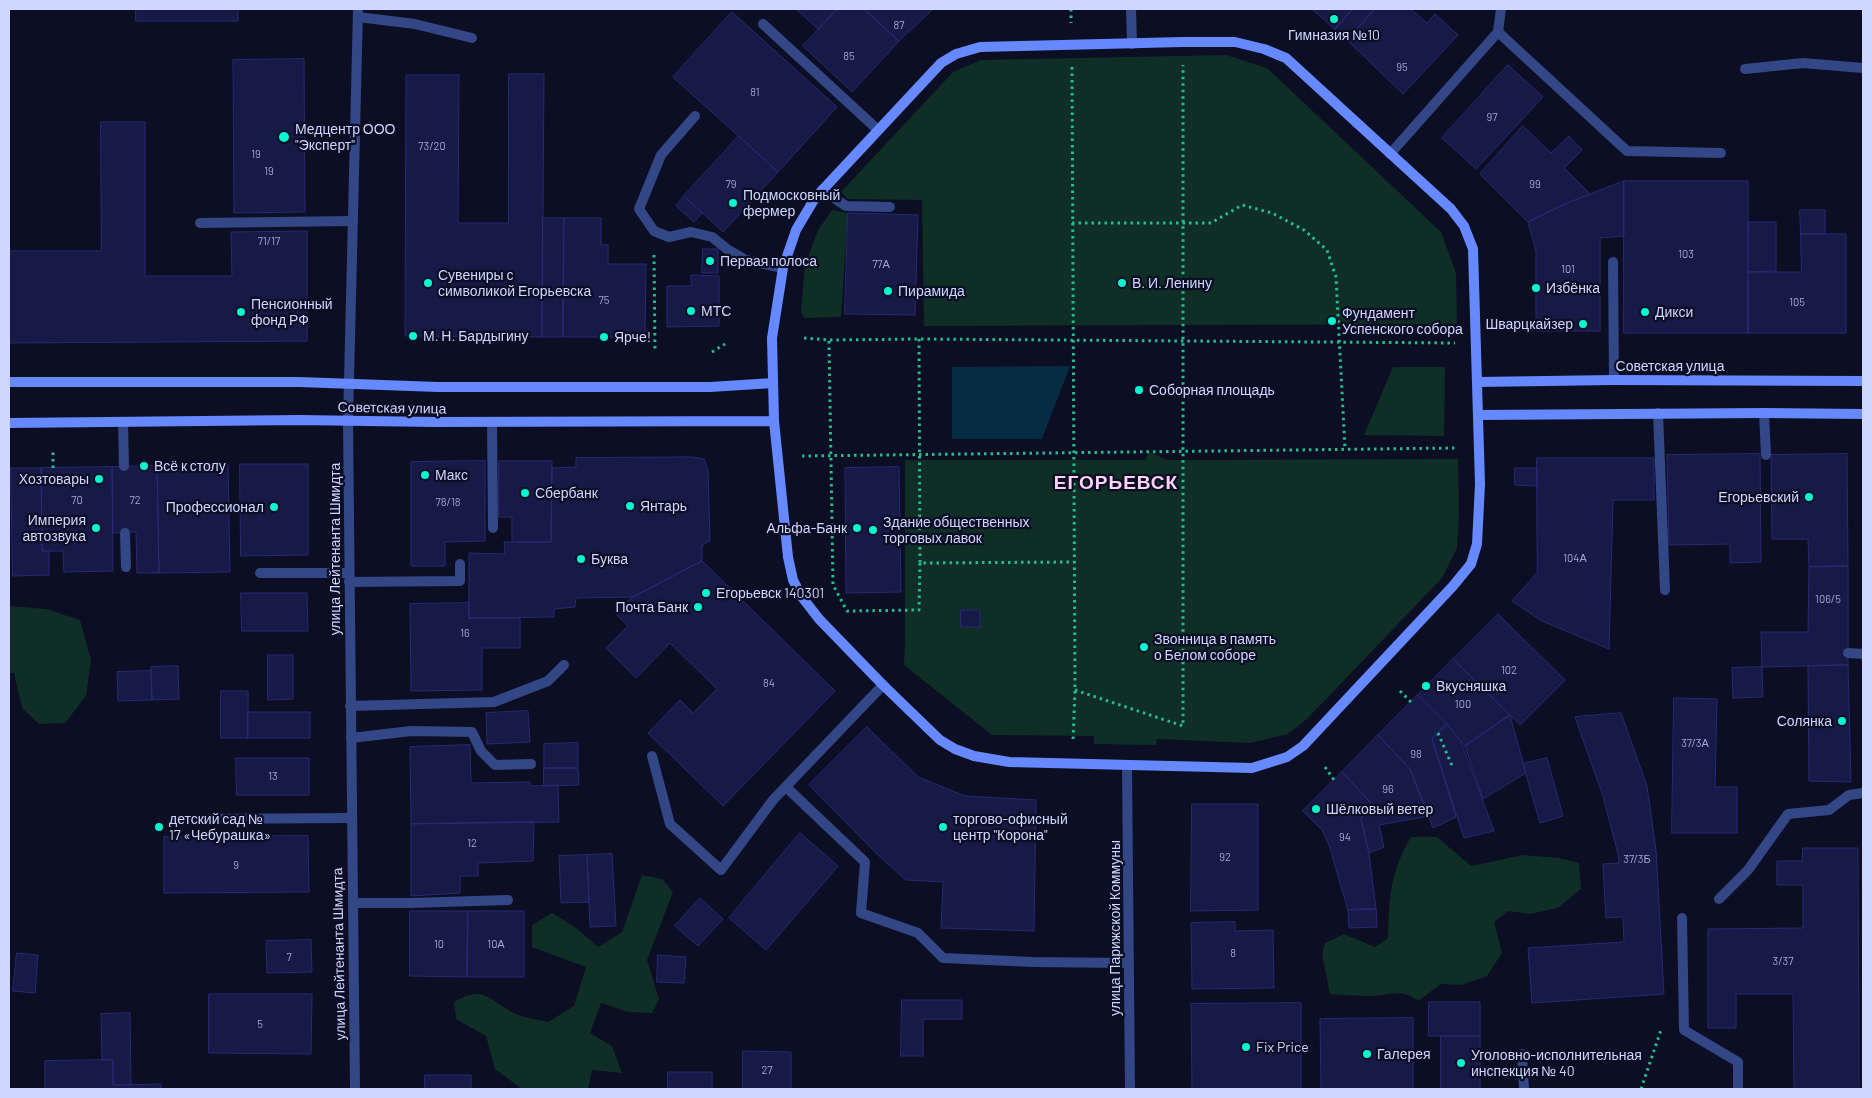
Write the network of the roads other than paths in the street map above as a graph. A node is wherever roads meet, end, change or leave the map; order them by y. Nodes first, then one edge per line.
1 (1131, 9) edge
2 (1501, 9) edge
3 (358, 13) edge
4 (763, 24) dead end
5 (1498, 32) junction
6 (472, 38) dead end
7 (1132, 44) junction
8 (1863, 68) edge
9 (1745, 69) dead end
10 (695, 116) dead end
11 (878, 130) junction
12 (1721, 153) dead end
13 (1390, 154) junction
14 (822, 190) junction
15 (890, 207) dead end
16 (353, 221) junction
17 (200, 223) dead end
18 (1612, 262) dead end
19 (783, 268) junction
20 (1614, 380) junction
21 (1863, 381) edge
22 (9, 382) edge
23 (1478, 382) junction
24 (350, 383) junction
25 (773, 383) junction
26 (1764, 412) junction
27 (1658, 413) junction
28 (1863, 414) edge
29 (1478, 415) junction
30 (348, 421) junction
31 (774, 421) junction
32 (123, 422) junction
33 (492, 422) junction
34 (9, 423) edge
35 (1766, 454) dead end
36 (124, 466) dead end
37 (493, 528) dead end
38 (125, 533) dead end
39 (460, 564) dead end
40 (126, 567) dead end
41 (260, 573) dead end
42 (349, 578) junction
43 (1665, 590) dead end
44 (1848, 653) dead end
45 (1863, 654) edge
46 (564, 665) dead end
47 (883, 685) junction
48 (350, 706) junction
49 (350, 738) junction
50 (652, 756) dead end
51 (531, 764) dead end
52 (1127, 766) junction
53 (786, 787) junction
54 (1863, 793) edge
55 (352, 818) junction
56 (188, 819) dead end
57 (1719, 899) dead end
58 (508, 900) dead end
59 (353, 903) junction
60 (1682, 918) dead end
61 (1129, 963) junction
62 (1522, 1054) dead end
63 (355, 1089) edge
64 (1130, 1089) edge
65 (1524, 1089) edge
66 (1738, 1089) edge

1 - 7 street
2 - 5 street
3 - 6 street
3 - 16 street, улица Лейтенанта Шмидта
4 - 11 street
5 - 12 street
5 - 13 street
7 - 11 main road
7 - 13 main road
8 - 9 street
10 - 19 street
11 - 14 main road
13 - 23 main road
14 - 15 street
14 - 19 main road
16 - 17 street
16 - 24 street, улица Лейтенанта Шмидта
18 - 20 street
19 - 25 main road
20 - 21 main road, Советская улица
20 - 23 main road, Советская улица
22 - 24 main road, Советская улица
23 - 29 main road
24 - 25 main road, Советская улица
24 - 30 street, улица Лейтенанта Шмидта
25 - 31 main road
26 - 27 main road
26 - 28 main road
26 - 35 street
27 - 29 main road
27 - 43 street
29 - 52 main road
30 - 32 main road, Советская улица
30 - 33 main road, Советская улица
30 - 42 street, улица Лейтенанта Шмидта
31 - 33 main road, Советская улица
31 - 47 main road
32 - 34 main road, Советская улица
32 - 36 street
33 - 37 street
38 - 40 street
39 - 42 street
41 - 42 street
42 - 48 street, улица Лейтенанта Шмидта
44 - 45 street
46 - 48 street
47 - 52 main road
47 - 53 street
48 - 49 street, улица Лейтенанта Шмидта
49 - 51 street
49 - 55 street, улица Лейтенанта Шмидта
50 - 53 street
52 - 61 street, улица Парижской Коммуны
53 - 61 street
54 - 57 street
55 - 56 street
55 - 59 street, улица Лейтенанта Шмидта
58 - 59 street
59 - 63 street, улица Лейтенанта Шмидта
60 - 66 street
61 - 64 street, улица Парижской Коммуны
62 - 65 street

